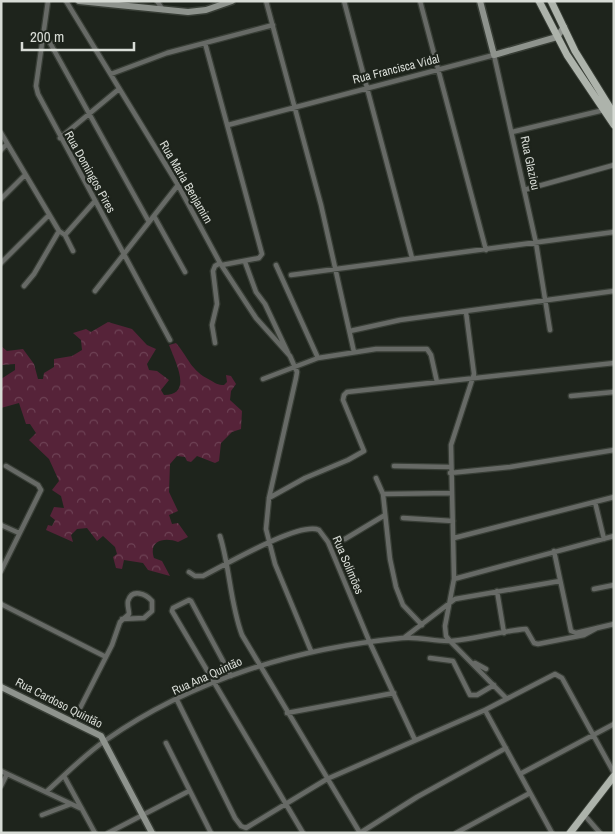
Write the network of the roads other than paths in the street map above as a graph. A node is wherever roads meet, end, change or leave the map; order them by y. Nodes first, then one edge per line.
1 (48, 1) edge
2 (66, 1) edge
3 (79, 1) edge
4 (156, 1) edge
5 (232, 1) edge
6 (266, 1) edge
7 (344, 1) edge
8 (420, 1) edge
9 (480, 1) edge
10 (539, 1) edge
11 (551, 1) edge
12 (162, 10) junction
13 (273, 25) junction
14 (564, 27) junction
15 (43, 31) junction
16 (557, 37) junction
17 (205, 43) junction
18 (575, 51) junction
19 (494, 55) junction
20 (566, 55) junction
21 (438, 70) junction
22 (111, 74) junction
23 (120, 88) junction
24 (367, 88) junction
25 (599, 102) junction
26 (294, 106) junction
27 (604, 110) junction
28 (593, 111) junction
29 (89, 112) junction
30 (614, 114) edge
31 (228, 124) junction
32 (614, 125) edge
33 (512, 132) junction
34 (1, 133) edge
35 (60, 138) junction
36 (7, 144) junction
37 (1, 150) edge
38 (614, 165) edge
39 (25, 175) junction
40 (178, 184) junction
41 (524, 190) junction
42 (1, 200) edge
43 (94, 202) junction
44 (49, 215) junction
45 (154, 216) junction
46 (149, 222) junction
47 (59, 231) junction
48 (614, 232) edge
49 (65, 235) junction
50 (536, 243) junction
51 (486, 250) junction
52 (73, 251) dead end
53 (124, 255) junction
54 (412, 258) junction
55 (245, 262) junction
56 (1, 263) edge
57 (221, 264) junction
58 (276, 265) dead end
59 (337, 269) junction
60 (186, 272) dead end
61 (292, 275) dead end
62 (24, 286) dead end
63 (95, 291) dead end
64 (614, 291) edge
65 (545, 299) junction
66 (466, 312) junction
67 (550, 330) dead end
68 (350, 331) junction
69 (170, 340) dead end
70 (215, 343) dead end
71 (354, 352) junction
72 (290, 356) junction
73 (318, 358) junction
74 (614, 363) edge
75 (295, 368) junction
76 (262, 378) dead end
77 (474, 378) junction
78 (437, 382) junction
79 (614, 392) edge
80 (571, 396) dead end
81 (614, 450) edge
82 (6, 466) dead end
83 (394, 466) dead end
84 (450, 467) junction
85 (450, 473) junction
86 (376, 478) dead end
87 (383, 494) junction
88 (452, 494) junction
89 (614, 497) edge
90 (269, 498) junction
91 (595, 502) junction
92 (385, 515) junction
93 (403, 518) dead end
94 (454, 521) junction
95 (1, 525) edge
96 (19, 533) junction
97 (220, 536) dead end
98 (614, 536) edge
99 (454, 538) junction
100 (345, 539) dead end
101 (604, 539) junction
102 (268, 543) junction
103 (554, 551) junction
104 (228, 564) junction
105 (1, 571) edge
106 (189, 572) dead end
107 (454, 579) junction
108 (560, 581) junction
109 (614, 585) edge
110 (594, 589) dead end
111 (497, 591) junction
112 (450, 601) junction
113 (1, 604) edge
114 (122, 619) junction
115 (614, 624) edge
116 (422, 625) junction
117 (597, 628) junction
118 (504, 633) junction
119 (403, 638) junction
120 (450, 641) junction
121 (370, 643) junction
122 (311, 651) junction
123 (106, 657) junction
124 (430, 658) dead end
125 (470, 660) junction
126 (258, 665) junction
127 (486, 669) dead end
128 (231, 676) junction
129 (215, 683) junction
130 (494, 685) junction
131 (1, 687) edge
132 (394, 693) junction
133 (506, 698) junction
134 (176, 700) junction
135 (485, 710) junction
136 (287, 713) junction
137 (73, 722) junction
138 (614, 724) edge
139 (592, 737) junction
140 (105, 740) junction
141 (415, 740) junction
142 (166, 743) dead end
143 (506, 748) junction
144 (1, 771) edge
145 (7, 774) junction
146 (520, 774) junction
147 (614, 775) edge
148 (64, 776) junction
149 (327, 779) junction
150 (614, 784) edge
151 (1, 786) edge
152 (189, 791) junction
153 (46, 792) junction
154 (530, 792) junction
155 (71, 804) junction
156 (286, 805) junction
157 (82, 809) junction
158 (143, 814) junction
159 (42, 815) dead end
160 (587, 818) junction
161 (94, 832) edge
162 (108, 833) edge
163 (152, 833) edge
164 (211, 833) edge
165 (303, 833) edge
166 (360, 833) edge
167 (456, 833) edge
168 (552, 833) edge
169 (570, 833) edge
170 (576, 833) edge
171 (600, 833) edge

1 - 15 street, Rua Domingos Pires
2 - 22 street, Rua Maria Benjamim
3 - 12 main road
4 - 12 street
5 - 12 main road
6 - 13 street
7 - 24 street
8 - 21 street
9 - 19 main road, Rua Glaziou
10 - 16 main road
11 - 14 main road
13 - 17 street
13 - 26 street
14 - 16 main road
14 - 18 main road
15 - 29 street
15 - 35 street, Rua Domingos Pires
16 - 19 main road, Rua Francisca Vidal
16 - 20 main road
17 - 22 street
17 - 31 street
18 - 20 main road
18 - 30 main road
19 - 21 street, Rua Francisca Vidal
19 - 33 street, Rua Glaziou
20 - 25 main road
21 - 24 street, Rua Francisca Vidal
21 - 51 street
22 - 23 street, Rua Maria Benjamim
23 - 29 street
23 - 40 street, Rua Maria Benjamim
24 - 26 street, Rua Francisca Vidal
24 - 54 street
25 - 27 main road
25 - 28 street
26 - 31 street, Rua Francisca Vidal
26 - 59 street
27 - 28 street
27 - 32 main road
28 - 33 street
29 - 35 street
29 - 46 street
31 - 55 street
33 - 41 street, Rua Glaziou
34 - 36 street
35 - 43 street, Rua Domingos Pires
36 - 37 street
36 - 39 street
38 - 41 street
39 - 42 street
39 - 44 street
40 - 45 street
40 - 57 street, Rua Maria Benjamim
41 - 50 street, Rua Glaziou
43 - 49 street
43 - 53 street, Rua Domingos Pires
44 - 47 street
44 - 56 street
45 - 46 street
45 - 60 street
46 - 53 street
47 - 49 street
47 - 62 street
48 - 50 street
49 - 52 street
50 - 51 street
50 - 65 street, Rua Glaziou
51 - 54 street
53 - 63 street
53 - 69 street, Rua Domingos Pires
54 - 59 street
55 - 57 street
55 - 72 street
57 - 70 street
57 - 72 street, Rua Maria Benjamim
58 - 73 street
59 - 61 street
59 - 68 street
64 - 65 street
65 - 66 street
65 - 67 street, Rua Glaziou
66 - 68 street
66 - 77 street
68 - 71 street
71 - 73 street
71 - 78 street
72 - 75 street, Rua Maria Benjamim
73 - 75 street
74 - 77 street
75 - 76 street
75 - 90 street
77 - 78 street
77 - 84 street
78 - 90 street
79 - 80 street
81 - 85 street
82 - 96 street
83 - 84 street
84 - 85 street
85 - 88 street
86 - 87 street
87 - 88 street
87 - 92 street
88 - 94 street
89 - 91 street
90 - 102 street
91 - 99 street
91 - 101 street
92 - 100 street
92 - 116 street
93 - 94 street
94 - 99 street
95 - 96 street
96 - 105 street
97 - 104 street
98 - 101 street
99 - 107 street
101 - 103 street
102 - 104 street, Rua Solimões
102 - 121 street, Rua Solimões
102 - 122 street
103 - 107 street
103 - 108 street
104 - 106 street, Rua Solimões
104 - 126 street
107 - 112 street
108 - 111 street
108 - 117 street
109 - 110 street
111 - 112 street
111 - 118 street
112 - 116 street
112 - 120 street
113 - 123 street
114 - 114 street
114 - 123 street
115 - 117 street
116 - 119 street
117 - 118 street
118 - 120 street
119 - 120 street
119 - 121 street, Rua Ana Quintão
120 - 125 street
121 - 122 street, Rua Ana Quintão
121 - 132 street, Rua Solimões
122 - 126 street, Rua Ana Quintão
123 - 137 street
124 - 130 street
125 - 127 street
125 - 130 street
126 - 128 street, Rua Ana Quintão
126 - 136 street
128 - 129 street, Rua Ana Quintão
128 - 129 street
129 - 134 street, Rua Ana Quintão
129 - 156 street
130 - 133 street
131 - 137 main road, Rua Cardoso Quintão
132 - 136 street
132 - 141 street, Rua Solimões
133 - 135 street
133 - 139 street
134 - 140 street, Rua Ana Quintão
134 - 156 street
135 - 141 street
135 - 143 street
136 - 149 street
137 - 140 main road, Rua Cardoso Quintão
138 - 139 street
139 - 146 street
139 - 147 street
140 - 148 street, Rua Ana Quintão
140 - 158 main road
141 - 149 street
142 - 152 street
143 - 146 street
143 - 166 street
144 - 145 street
145 - 151 street
145 - 153 street
146 - 154 street
147 - 169 main road
148 - 153 street, Rua Ana Quintão
148 - 157 street
149 - 156 street
149 - 166 street
150 - 160 main road
152 - 158 street
152 - 164 street
153 - 155 street
154 - 167 street
154 - 168 street
155 - 157 street
155 - 159 street
156 - 165 street
157 - 161 street
158 - 162 street
158 - 163 main road
160 - 170 main road
160 - 171 street

